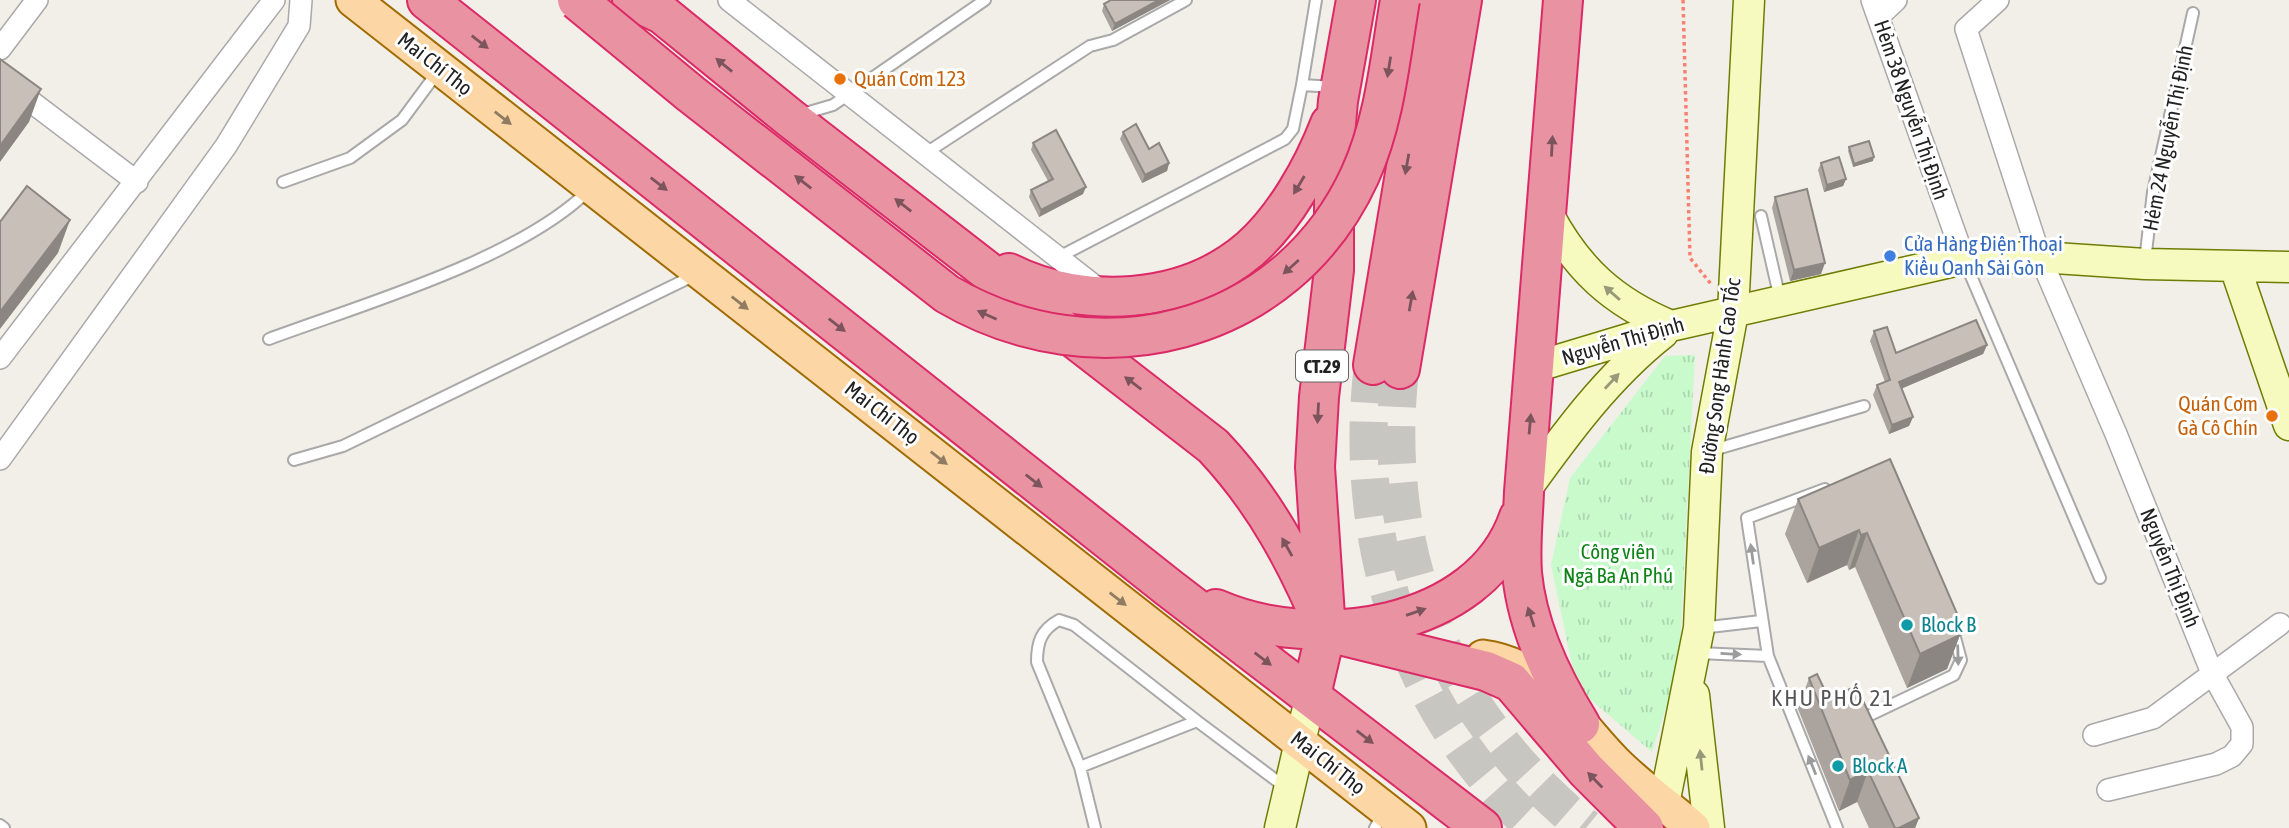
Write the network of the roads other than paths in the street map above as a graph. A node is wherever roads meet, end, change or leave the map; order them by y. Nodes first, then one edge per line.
1 (37, 0) edge
2 (274, 0) edge
3 (301, 0) edge
4 (353, 0) edge
5 (427, 0) edge
6 (577, 0) edge
7 (729, 0) edge
8 (985, 0) edge
9 (1186, 0) edge
10 (1316, 0) edge
11 (1356, 0) edge
12 (1400, 0) edge
13 (1434, 0) edge
14 (1462, 0) edge
15 (1563, 0) edge
16 (1749, 0) edge
17 (1896, 0) edge
18 (1998, 0) edge
19 (646, 5) edge
20 (1875, 8) edge
21 (2193, 13) dead end
22 (0, 49) edge
23 (440, 68) junction
24 (0, 78) edge
25 (1302, 85) junction
26 (850, 93) junction
27 (1339, 94) junction
28 (790, 118) junction
29 (926, 153) junction
30 (137, 181) junction
31 (283, 182) dead end
32 (592, 187) junction
33 (1548, 214) junction
34 (1760, 216) dead end
35 (957, 247) junction
36 (1059, 257) junction
37 (2040, 257) junction
38 (1964, 259) junction
39 (2145, 264) junction
40 (2289, 267) edge
41 (2235, 268) junction
42 (701, 272) junction
43 (1107, 296) junction
44 (1781, 301) junction
45 (1733, 312) junction
46 (1671, 326) junction
47 (269, 339) dead end
48 (0, 358) edge
49 (1535, 367) junction
50 (1864, 405) dead end
51 (2289, 425) edge
52 (1707, 452) junction
53 (0, 459) edge
54 (294, 460) dead end
55 (1839, 484) edge
56 (1524, 492) junction
57 (2100, 578) dead end
58 (1169, 588) junction
59 (1761, 621) junction
60 (1950, 624) edge
61 (2280, 624) dead end
62 (1326, 631) junction
63 (1694, 649) junction
64 (1428, 656) junction
65 (1769, 656) junction
66 (2212, 673) junction
67 (1311, 695) junction
68 (1197, 721) junction
69 (1580, 724) junction
70 (1861, 733) edge
71 (2094, 735) dead end
72 (1300, 741) junction
73 (1080, 767) junction
74 (1289, 790) junction
75 (2108, 790) dead end
76 (1654, 816) edge
77 (1390, 822) edge
78 (1094, 828) edge
79 (1280, 828) edge
80 (1482, 828) edge
81 (1693, 828) edge
82 (1709, 828) edge
83 (1837, 828) edge

1 - 22 street
2 - 30 street
3 - 53 street
4 - 23 main road, Mai Chí Thọ
5 -> 58 highway, Mai Chí Thọ
12 -> 6 highway, bridge
7 - 26 street
8 - 26 lane
9 - 29 lane
10 - 25 lane
11 - 27 highway, CT.29
13 -> 14 highway
33 -> 15 highway
16 - 45 main road, Đường Song Hành Cao Tốc
17 - 20 street
18 - 37 street
28 -> 19 highway
20 - 38 street, Hẻm 38 Nguyễn Thị Định
21 - 39 lane, Hẻm 24 Nguyễn Thị Định
23 - 31 lane
23 -> 32 main road, Mai Chí Thọ
24 - 30 street
25 - 27 lane
25 - 36 lane
26 - 28 lane
26 - 29 street
27 -> 43 highway
27 -> 62 highway, CT.29
35 -> 28 highway
29 - 36 street
30 - 48 street
32 - 42 main road, Mai Chí Thọ
32 - 47 lane
46 -> 33 main road
33 - 49 highway
34 - 44 lane
35 - 43 highway
62 -> 35 highway
36 - 43 street
37 - 38 main road, Nguyễn Thị Định
37 - 39 main road, Nguyễn Thị Định
37 - 66 street, Nguyễn Thị Định
38 - 44 main road, Nguyễn Thị Định
38 - 57 lane
39 - 41 main road, Nguyễn Thị Định
40 - 41 main road, Nguyễn Thị Định
41 - 51 main road
42 - 54 lane
42 -> 72 main road, Mai Chí Thọ
44 - 45 main road, Nguyễn Thị Định
45 - 46 main road, Nguyễn Thị Định
45 - 52 main road, Đường Song Hành Cao Tốc
46 - 49 main road, Nguyễn Thị Định
56 -> 46 main road
56 -> 49 highway
50 - 52 lane
52 - 63 main road, Đường Song Hành Cao Tốc
59 -> 55 lane
62 -> 56 highway
69 -> 56 highway
58 - 62 highway
58 -> 67 highway, Mai Chí Thọ
59 - 63 lane
59 - 65 lane
60 -> 70 lane
61 - 66 street
62 - 64 highway
62 - 67 highway
63 -> 65 lane
63 - 76 main road, Đường Song Hành Cao Tốc
82 -> 63 main road, Đường Song Hành Cao Tốc
64 - 69 main road
76 -> 64 highway
83 -> 65 lane
66 - 71 street
66 - 75 street, Nguyễn Thị Định
67 - 72 main road
67 -> 80 highway, Mai Chí Thọ
68 - 73 lane
68 - 73 lane
68 - 74 lane
69 - 76 main road
72 - 74 main road
72 - 77 main road, Mai Chí Thọ
73 - 78 lane
74 - 79 main road
76 - 81 main road

